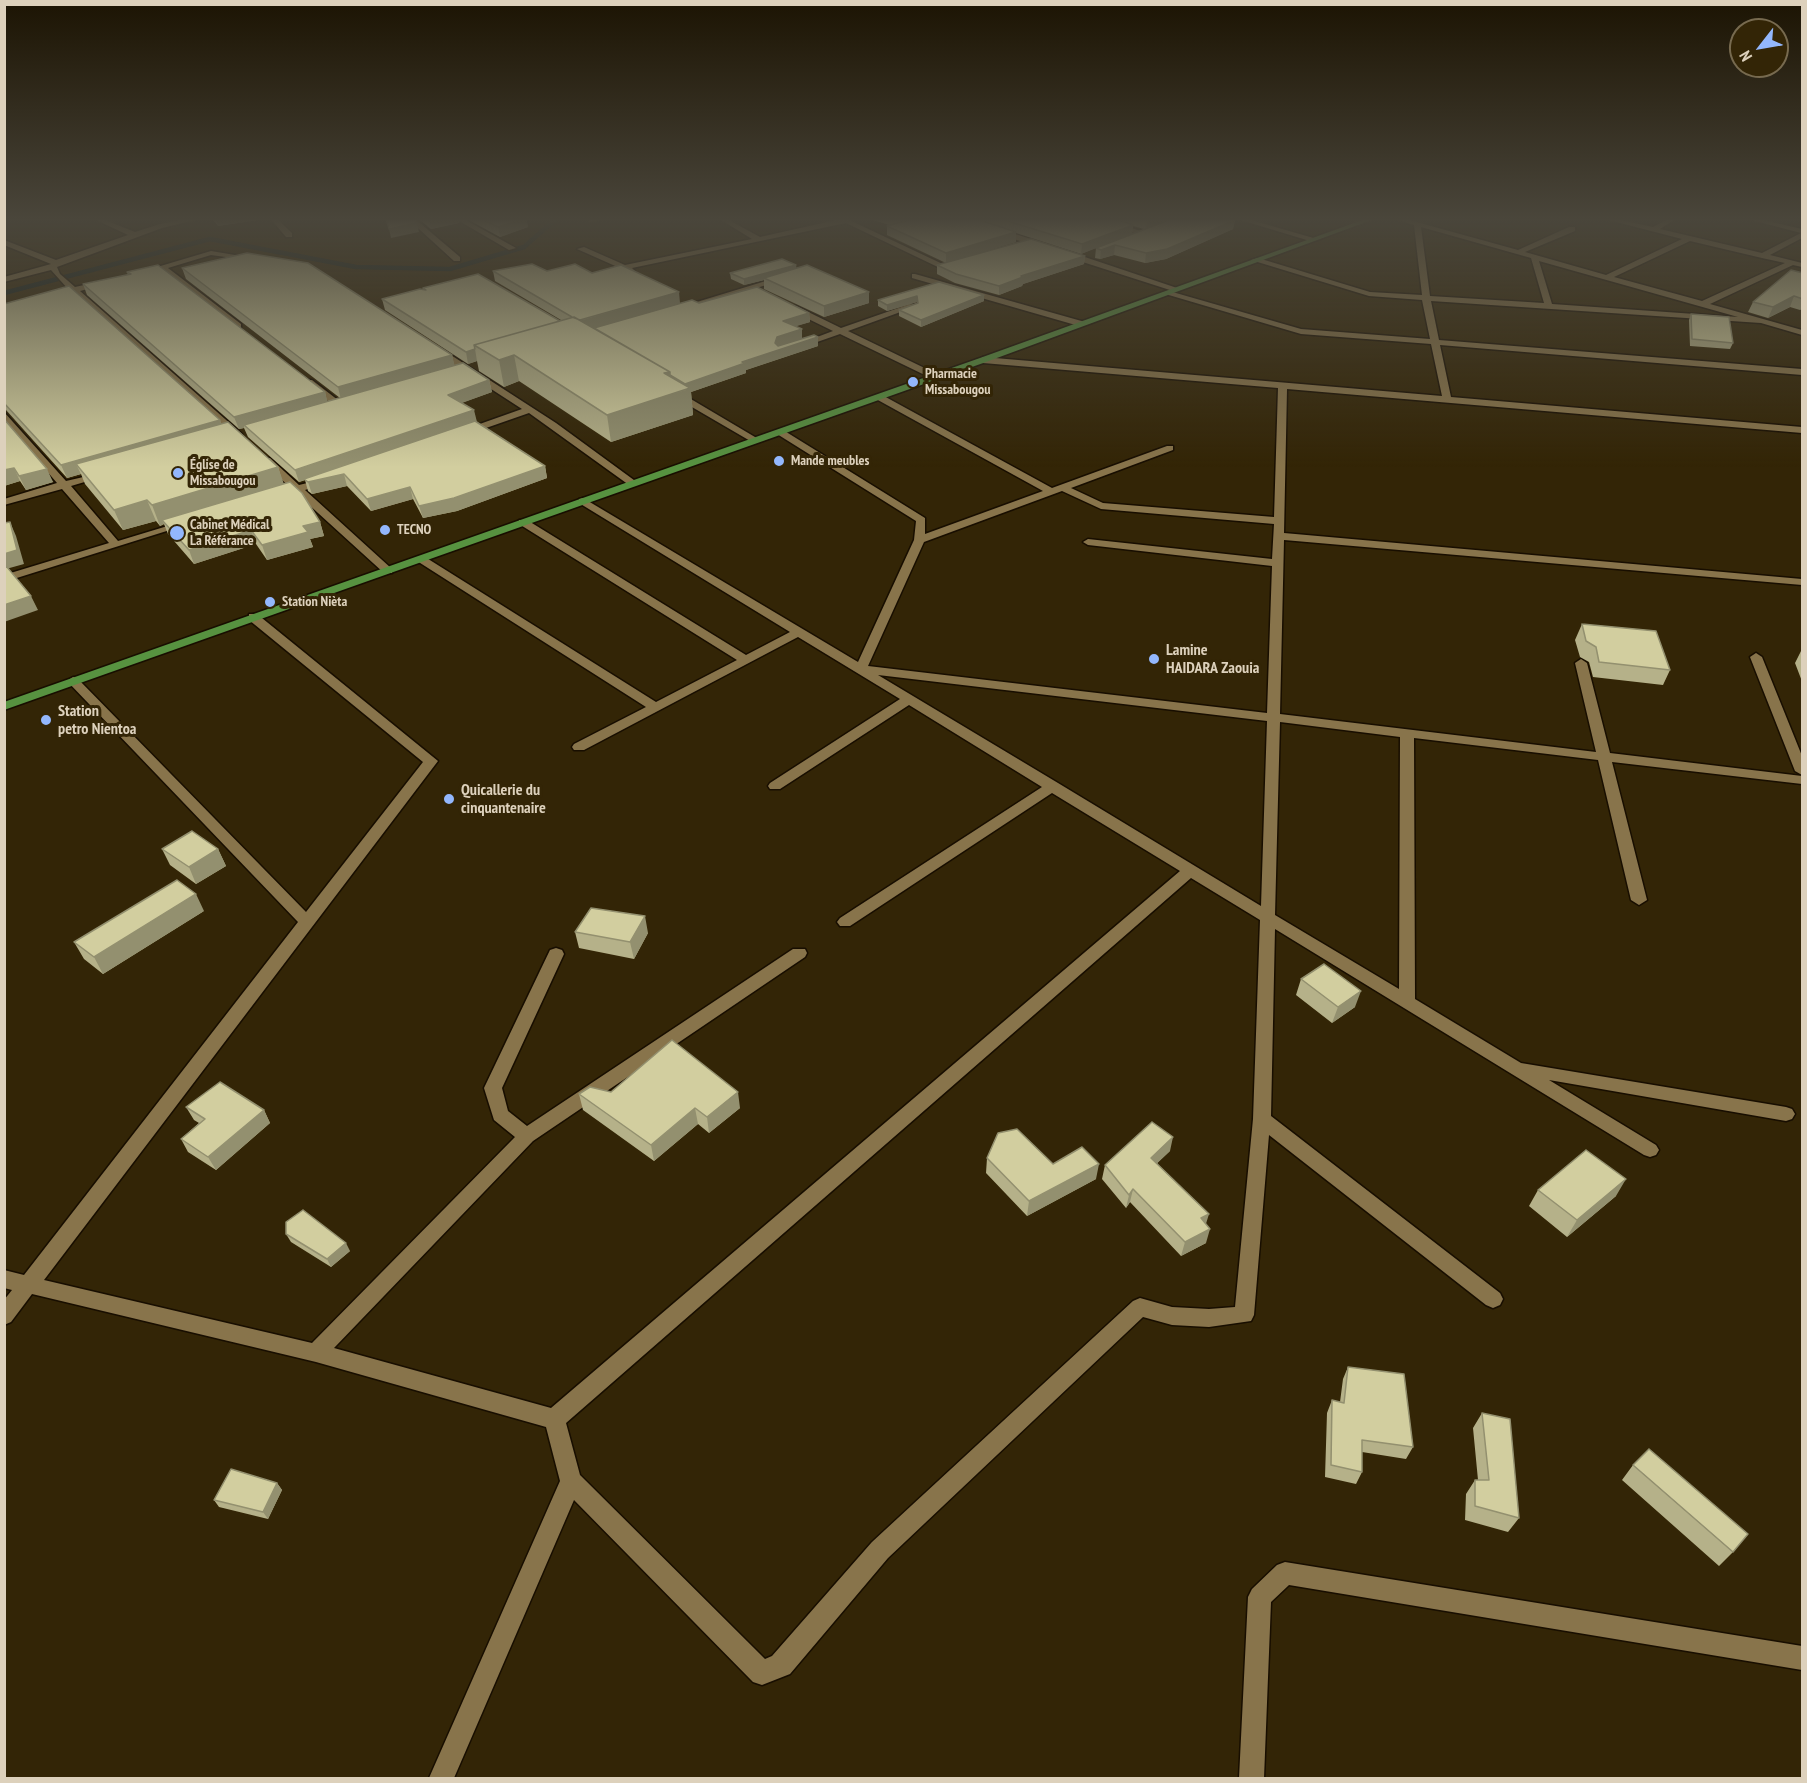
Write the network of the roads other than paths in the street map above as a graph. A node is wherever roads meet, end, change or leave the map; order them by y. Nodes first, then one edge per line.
1 (89, 301) edge
2 (206, 301) edge
3 (695, 301) edge
4 (705, 301) edge
5 (1003, 301) edge
6 (1143, 301) edge
7 (1204, 301) edge
8 (1427, 301) edge
9 (1470, 301) edge
10 (1547, 301) edge
11 (1693, 301) edge
12 (1709, 301) edge
13 (781, 302) edge
14 (699, 303) junction
15 (1703, 304) junction
16 (913, 306) edge
17 (1549, 307) junction
18 (666, 312) edge
19 (1766, 321) junction
20 (1082, 324) junction
21 (840, 331) junction
22 (1803, 332) edge
23 (247, 333) edge
24 (1437, 342) junction
25 (429, 344) edge
26 (791, 348) edge
27 (983, 360) junction
28 (478, 366) dead end
29 (467, 369) junction
30 (1803, 372) edge
31 (455, 373) edge
32 (303, 376) edge
33 (936, 377) junction
34 (1283, 386) junction
35 (667, 389) edge
36 (879, 397) junction
37 (1447, 399) junction
38 (351, 402) edge
39 (340, 406) junction
40 (329, 409) edge
41 (529, 410) junction
42 (6, 420) edge
43 (1803, 430) edge
44 (249, 432) edge
45 (780, 432) junction
46 (237, 435) junction
47 (452, 436) edge
48 (226, 438) edge
49 (755, 440) junction
50 (246, 443) edge
51 (1170, 448) dead end
52 (255, 451) edge
53 (107, 472) edge
54 (331, 478) edge
55 (633, 483) junction
56 (64, 485) junction
57 (1062, 487) junction
58 (298, 489) junction
59 (1050, 492) junction
60 (264, 500) edge
61 (583, 501) junction
62 (4, 502) edge
63 (195, 520) edge
64 (523, 522) junction
65 (1279, 528) junction
66 (919, 540) junction
67 (1088, 542) dead end
68 (116, 545) junction
69 (421, 559) junction
70 (1278, 563) junction
71 (388, 570) junction
72 (4, 579) edge
73 (1803, 582) edge
74 (253, 617) junction
75 (799, 632) junction
76 (1756, 657) dead end
77 (746, 660) junction
78 (1581, 663) dead end
79 (861, 669) junction
80 (73, 681) junction
81 (909, 699) junction
82 (4, 706) edge
83 (655, 707) junction
84 (1273, 718) junction
85 (1407, 734) junction
86 (579, 747) dead end
87 (1604, 757) junction
88 (1803, 771) edge
89 (1803, 780) edge
90 (775, 786) dead end
91 (1053, 786) junction
92 (1191, 870) junction
93 (1639, 900) dead end
94 (1268, 919) junction
95 (308, 922) junction
96 (845, 922) dead end
97 (799, 953) dead end
98 (556, 954) dead end
99 (1407, 1002) junction
100 (1514, 1067) junction
101 (1786, 1114) dead end
102 (1262, 1119) junction
103 (526, 1136) junction
104 (1650, 1150) dead end
105 (4, 1279) edge
106 (29, 1284) junction
107 (1493, 1299) dead end
108 (4, 1316) edge
109 (316, 1353) junction
110 (554, 1419) junction
111 (571, 1481) junction
112 (1803, 1658) edge
113 (442, 1778) edge
114 (1251, 1779) edge

1 - 46 street
2 - 23 street
3 - 14 street
4 - 14 street
5 - 20 street
6 - 20 main road
7 - 24 street
8 - 24 street
9 - 17 street
10 - 17 street
11 - 15 street
12 - 15 street
13 - 21 street
14 - 18 street
15 - 19 street
16 - 21 street
17 - 19 street
19 - 22 street
20 - 27 main road
21 - 26 street
21 - 33 street
24 - 30 street
24 - 37 street
25 - 29 street
27 - 33 main road
27 - 34 street
28 - 29 street
29 - 31 street
29 - 41 street
32 - 39 street
33 - 36 main road
34 - 37 street
34 - 65 street
35 - 49 street
36 - 45 main road
36 - 59 street
37 - 43 street
38 - 39 street
39 - 40 street
41 - 47 street
41 - 55 street
42 - 56 street
44 - 46 street
45 - 49 main road
45 - 66 street
46 - 48 street
46 - 50 street
49 - 55 main road
51 - 57 street
52 - 58 street
53 - 56 street
54 - 58 street
55 - 61 main road
56 - 62 street
56 - 68 street
57 - 59 street
57 - 65 street
58 - 60 street
58 - 71 street
59 - 66 street
61 - 64 main road
61 - 75 street
63 - 68 street
64 - 69 main road
64 - 77 street
65 - 70 street
65 - 73 street
66 - 79 street
67 - 70 street
68 - 72 street
69 - 71 main road
69 - 83 street
70 - 84 street
71 - 74 main road
74 - 80 main road
74 - 95 street
75 - 77 street
75 - 79 street
76 - 88 street
77 - 83 street
78 - 87 street
79 - 81 street
79 - 84 street
80 - 82 main road
80 - 95 street
81 - 90 street
81 - 91 street
83 - 86 street
84 - 85 street
84 - 94 street
85 - 87 street
85 - 99 street
87 - 89 street
87 - 93 street
91 - 92 street
91 - 96 street
92 - 94 street
92 - 110 street
94 - 99 street
94 - 102 street
95 - 106 street
97 - 103 street
98 - 103 street
99 - 100 street
100 - 101 street
100 - 104 street
102 - 107 street
102 - 111 street
103 - 109 street
105 - 106 street
106 - 108 street
106 - 109 street
109 - 110 street
110 - 111 street
111 - 113 street
112 - 114 street

